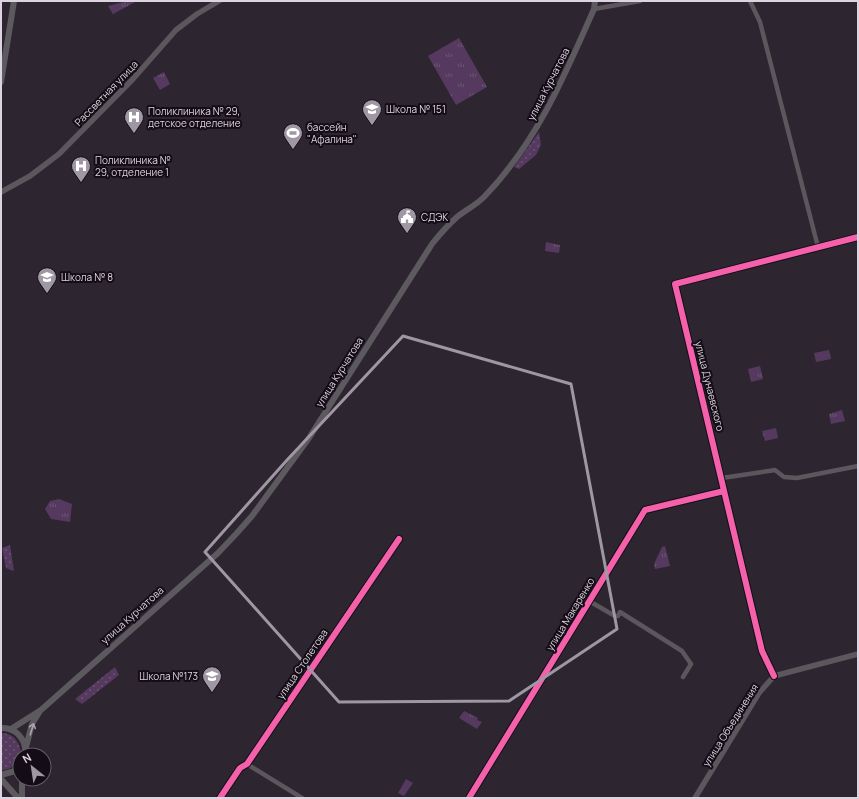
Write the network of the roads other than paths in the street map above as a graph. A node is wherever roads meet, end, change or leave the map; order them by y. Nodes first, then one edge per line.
1 (14, 1) edge
2 (219, 1) edge
3 (595, 1) edge
4 (640, 1) edge
5 (750, 1) edge
6 (594, 9) junction
7 (1, 82) edge
8 (1, 192) edge
9 (858, 237) edge
10 (818, 247) junction
11 (858, 466) edge
12 (722, 478) junction
13 (724, 491) junction
14 (399, 539) dead end
15 (589, 601) junction
16 (858, 654) edge
17 (774, 676) junction
18 (683, 677) dead end
19 (41, 710) junction
20 (1, 720) edge
21 (3, 728) edge
22 (12, 729) junction
23 (24, 747) edge
24 (27, 747) edge
25 (247, 764) junction
26 (12, 773) edge
27 (1, 774) edge
28 (1, 779) edge
29 (22, 787) edge
30 (18, 798) edge
31 (22, 798) edge
32 (220, 798) edge
33 (302, 798) edge
34 (469, 798) edge
35 (695, 798) edge

1 - 7 main road
2 - 8 street, Рассветная улица
3 - 6 main road, улица Курчатова
4 - 6 street
5 - 10 street
6 - 19 main road, улица Курчатова
9 - 10 street, улица Дунаевского
10 - 12 street, улица Дунаевского
11 - 12 street
12 - 13 street, улица Дунаевского
13 - 15 street, улица Макаренко
13 - 17 street, улица Дунаевского
14 - 25 street, улица Столетова
15 - 18 street
15 - 34 street, улица Макаренко
16 - 17 street
17 - 35 street, улица Объединения
19 - 22 main road
24 -> 19 main road
20 - 21 main road
21 - 22 main road
22 - 23 main road
25 - 32 street, улица Столетова
25 - 33 street
26 - 27 main road
28 - 30 main road
29 - 31 main road

